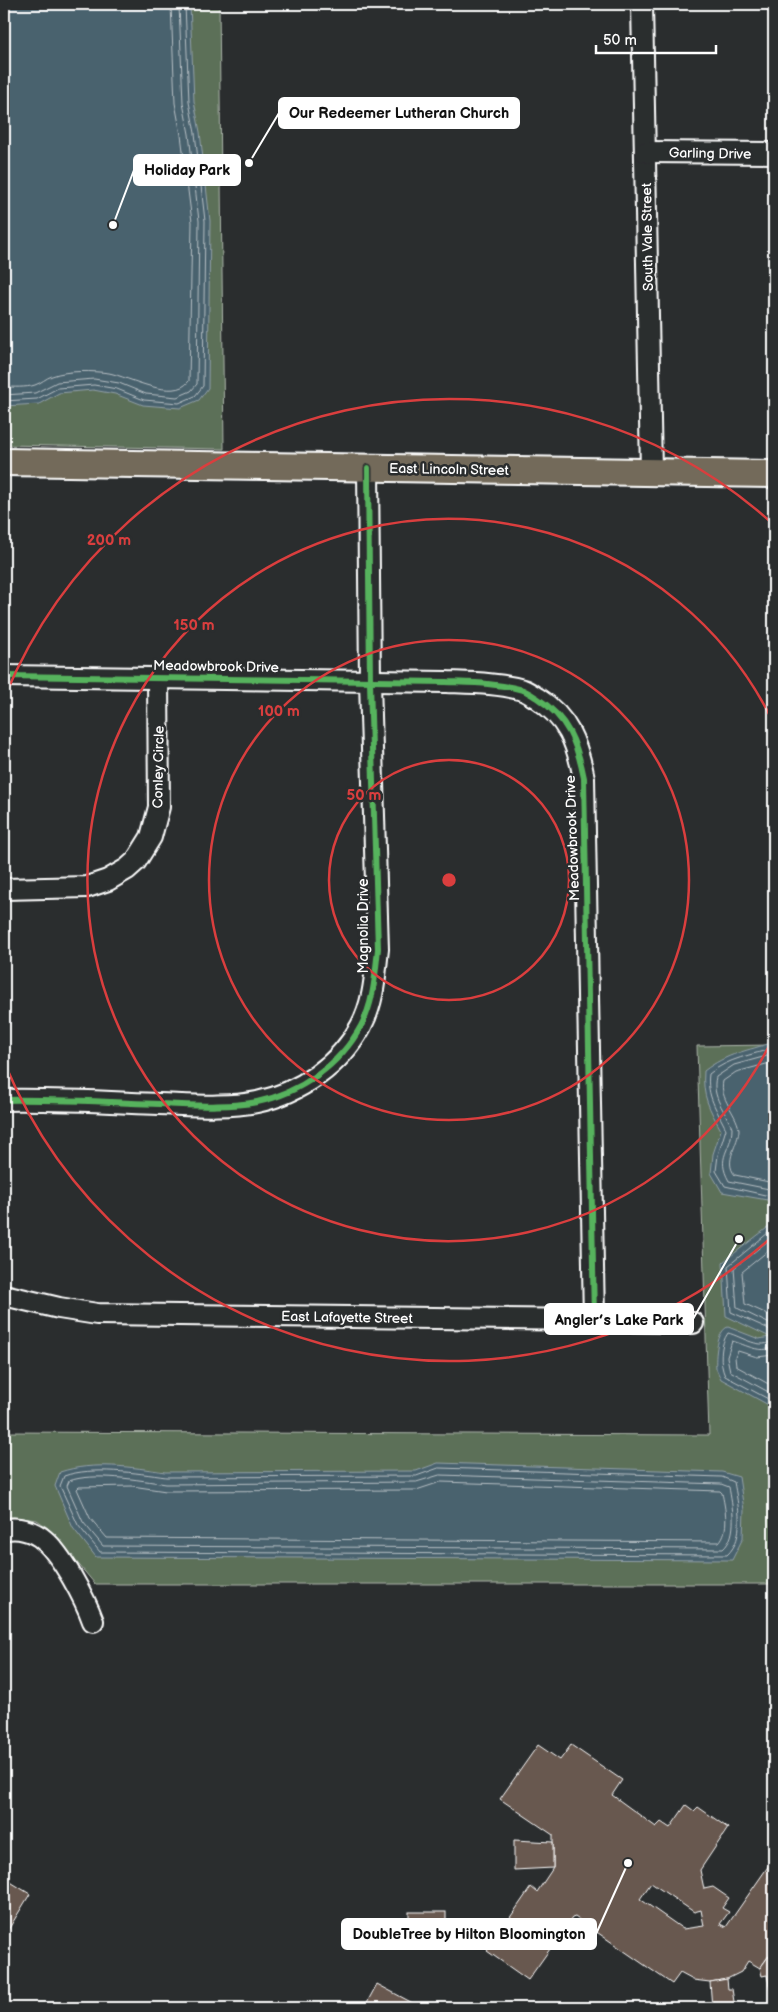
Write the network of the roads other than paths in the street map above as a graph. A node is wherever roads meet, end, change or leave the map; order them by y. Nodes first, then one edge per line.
1 (642, 4) edge
2 (645, 152) junction
3 (774, 153) edge
4 (4, 462) edge
5 (368, 468) junction
6 (651, 471) junction
7 (774, 474) edge
8 (4, 676) edge
9 (158, 678) junction
10 (370, 682) junction
11 (4, 889) edge
12 (4, 1100) edge
13 (4, 1294) edge
14 (594, 1320) junction
15 (693, 1323) dead end
16 (4, 1530) edge
17 (93, 1621) dead end

1 - 2 street, South Vale Street
2 - 3 street, Garling Drive
2 - 6 street, South Vale Street
4 - 5 main road, East Lincoln Street
5 - 6 main road, East Lincoln Street
5 - 10 street, Magnolia Drive
6 - 7 main road, East Lincoln Street
8 - 9 street, Meadowbrook Drive
9 - 10 street, Meadowbrook Drive
9 - 11 street, Conley Circle
10 - 12 street, Magnolia Drive
10 - 14 street, Meadowbrook Drive
13 - 14 street, East Lafayette Street
14 - 15 street, East Lafayette Street
16 - 17 street

